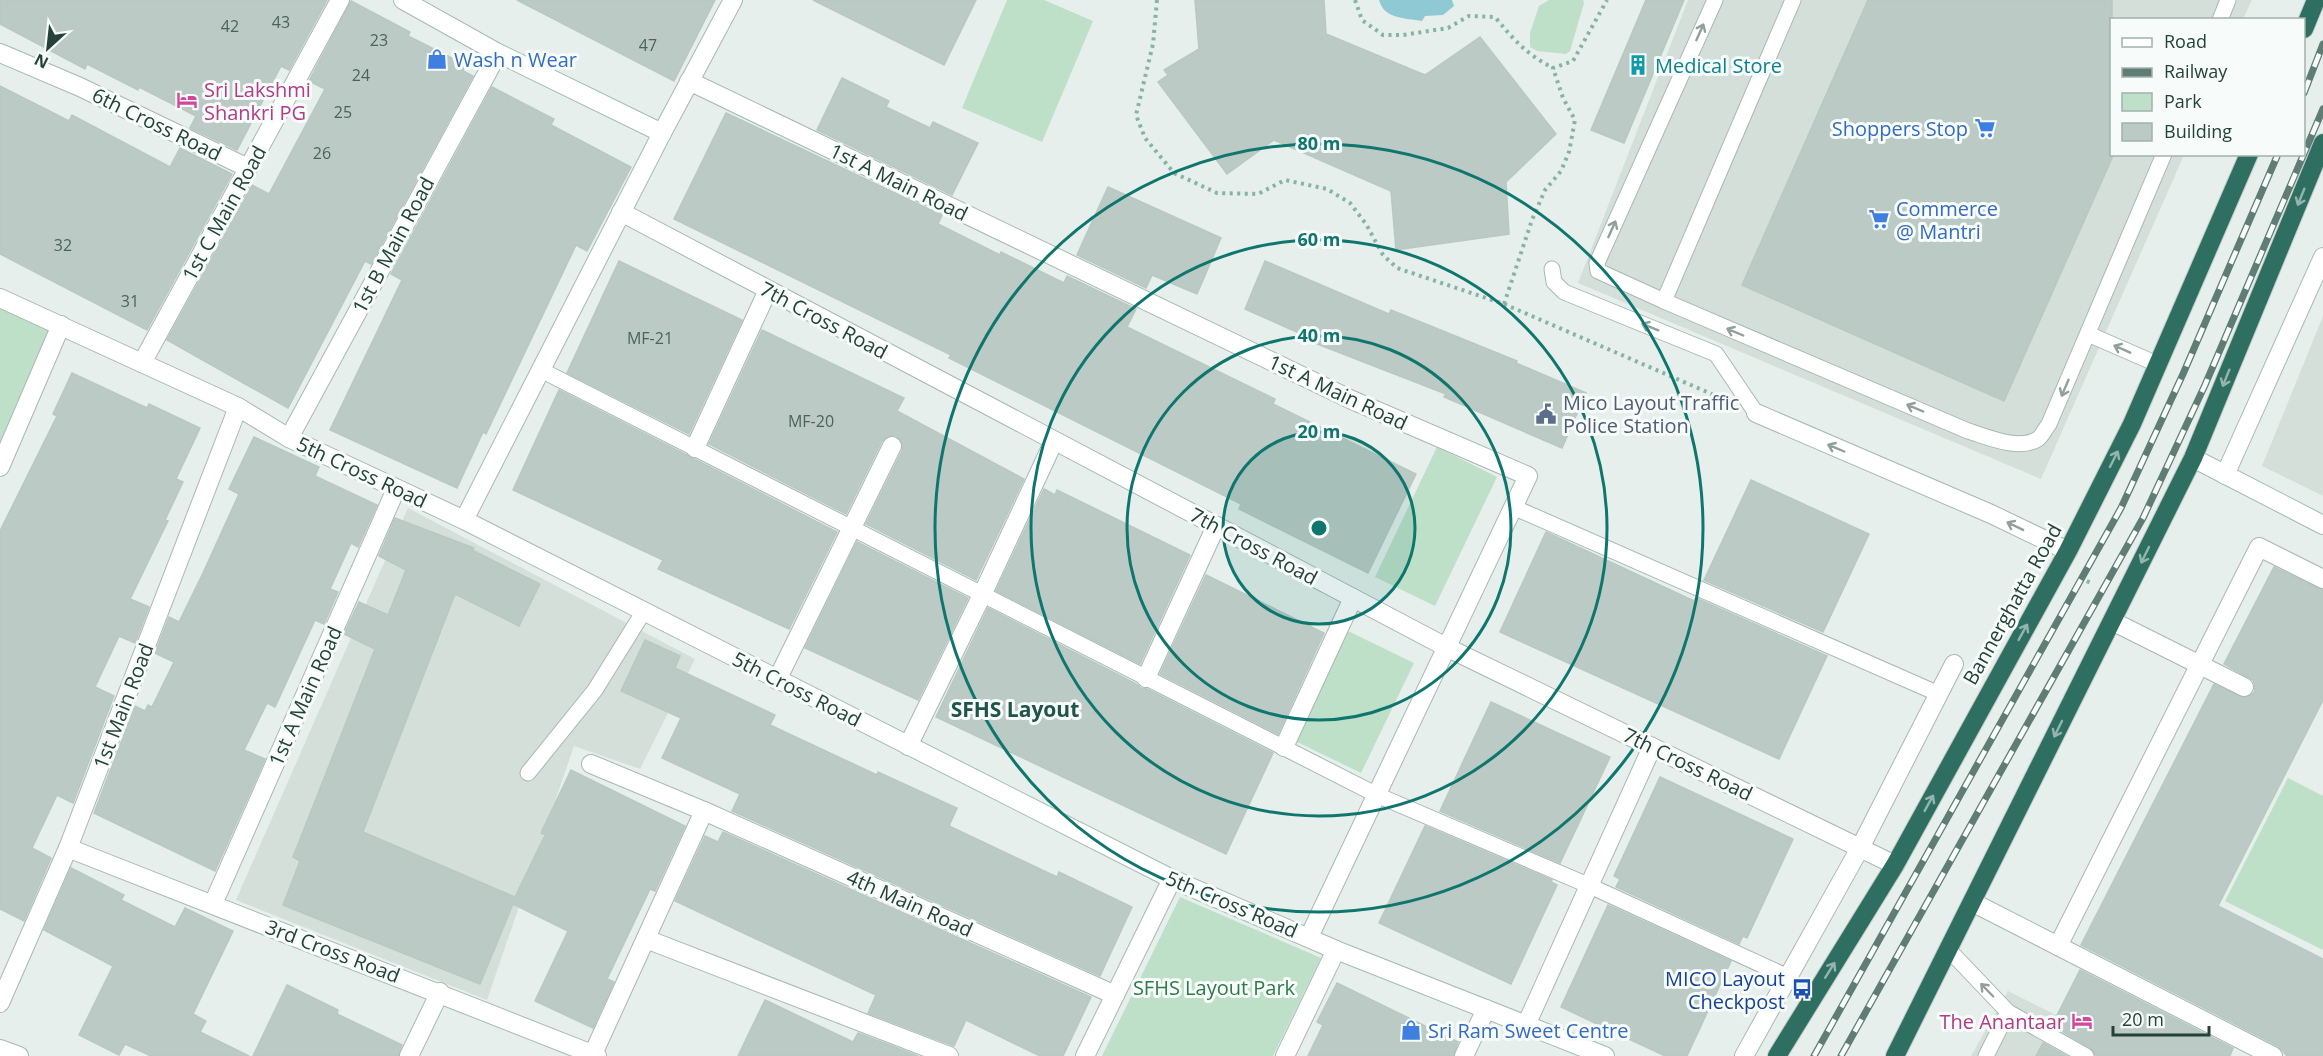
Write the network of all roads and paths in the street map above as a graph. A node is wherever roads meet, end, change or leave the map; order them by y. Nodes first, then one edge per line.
1 (340, 0) edge
2 (403, 0) edge
3 (733, 0) edge
4 (1157, 0) edge
5 (1354, 0) edge
6 (1607, 0) edge
7 (1715, 0) edge
8 (1793, 0) edge
9 (2228, 0) edge
10 (2316, 0) edge
11 (2221, 18) edge
12 (2305, 27) edge
13 (0, 53) edge
14 (498, 53) junction
15 (1553, 68) junction
16 (689, 81) junction
17 (662, 133) junction
18 (2323, 143) edge
19 (2163, 156) edge
20 (2248, 156) edge
21 (248, 168) junction
22 (621, 212) junction
23 (2323, 257) edge
24 (1552, 269) dead end
25 (768, 290) junction
26 (0, 298) edge
27 (1664, 301) junction
28 (1504, 304) junction
29 (61, 325) junction
30 (2088, 334) junction
31 (142, 363) junction
32 (2157, 364) junction
33 (541, 370) junction
34 (238, 407) junction
35 (1756, 413) junction
36 (289, 438) junction
37 (1054, 441) junction
38 (892, 446) dead end
39 (695, 448) junction
40 (2193, 458) junction
41 (0, 467) edge
42 (2225, 474) junction
43 (396, 489) junction
44 (1513, 507) junction
45 (464, 520) junction
46 (2323, 525) edge
47 (1216, 526) junction
48 (852, 529) junction
49 (2068, 551) junction
50 (2323, 579) edge
51 (982, 595) junction
52 (1353, 598) junction
53 (644, 611) junction
54 (2112, 621) junction
55 (1446, 647) junction
56 (1954, 664) dead end
57 (2200, 665) junction
58 (1146, 678) junction
59 (777, 680) junction
60 (2244, 687) dead end
61 (1939, 694) junction
62 (908, 746) junction
63 (1284, 747) junction
64 (1652, 747) junction
65 (591, 764) dead end
66 (528, 773) dead end
67 (1377, 795) junction
68 (705, 811) junction
69 (68, 848) junction
70 (1860, 848) junction
71 (1895, 865) junction
72 (1172, 879) junction
73 (1590, 886) junction
74 (1972, 902) junction
75 (213, 904) junction
76 (1309, 938) junction
77 (646, 939) junction
78 (2058, 946) junction
79 (1336, 950) junction
80 (1949, 950) junction
81 (1788, 977) junction
82 (440, 992) junction
83 (1115, 995) junction
84 (0, 1003) edge
85 (1486, 1009) junction
86 (2008, 1012) junction
87 (1526, 1025) junction
88 (0, 1049) edge
89 (595, 1055) edge
90 (19, 1056) edge
91 (409, 1056) edge
92 (949, 1056) edge
93 (1085, 1056) edge
94 (1285, 1056) edge
95 (1464, 1056) edge
96 (1605, 1056) edge
97 (1744, 1056) edge
98 (1777, 1056) edge
99 (1896, 1056) edge
100 (1986, 1056) edge
101 (2086, 1056) edge
102 (2273, 1056) edge

1 - 21 street, 1st C Main Road
2 - 14 street
3 - 16 street
4 - 28 path
5 - 15 path
6 - 15 path
27 -> 7 lane
8 - 27 lane
9 - 11 lane
10 - 12 highway
13 - 21 street, 6th Cross Road
14 - 17 street
14 - 36 street, 1st B Main Road
15 - 28 path
16 - 17 street
16 - 44 street, 1st A Main Road
17 - 22 street
18 -> 40 highway
19 - 30 lane
20 - 32 highway, Bannerghatta Road
21 - 31 street, 1st C Main Road
22 - 25 street, 7th Cross Road
22 - 33 street
23 - 42 street
35 -> 24 lane
25 - 37 street, 7th Cross Road
25 - 39 street
26 - 29 street, 5th Cross Road
30 -> 27 lane
28 - 35 path
29 - 31 street, 5th Cross Road
29 - 41 street
32 -> 30 lane
31 - 34 street, 5th Cross Road
49 -> 32 highway, Bannerghatta Road
33 - 39 lane
33 - 45 street
34 - 36 street, 5th Cross Road
34 - 69 street, 1st Main Road
49 -> 35 street
36 - 43 street, 5th Cross Road
37 - 47 street, 7th Cross Road
37 - 51 street
38 - 48 street
39 - 48 lane
40 - 42 street
40 -> 54 highway
42 - 46 street
43 - 45 street, 5th Cross Road
43 - 75 street, 1st A Main Road
44 - 55 street, 1st A Main Road
44 - 61 lane
45 - 53 street, 5th Cross Road
47 - 52 street, 7th Cross Road
47 - 58 street
48 - 51 lane
48 - 59 street
71 -> 49 highway, Bannerghatta Road
50 - 57 street
51 - 58 lane
51 - 62 street
52 - 55 street, 7th Cross Road
52 - 63 street
53 - 59 street, 5th Cross Road
53 - 66 lane
54 - 57 street
54 -> 74 highway
55 - 64 street, 7th Cross Road
55 - 67 street, 1st A Main Road
56 - 61 street
57 - 60 street
57 - 78 street
58 - 63 lane
59 - 62 street, 5th Cross Road
61 - 70 street
62 - 72 street, 5th Cross Road
63 - 67 lane
64 - 70 street, 7th Cross Road
64 - 73 street
65 - 68 street, 4th Main Road
67 - 73 lane
67 - 76 street, 1st A Main Road
68 - 77 street
68 - 83 street, 4th Main Road
69 - 75 street, 3rd Cross Road
69 - 84 street, 1st Main Road
70 - 71 street, 7th Cross Road
70 - 81 street
98 -> 71 highway, Bannerghatta Road
72 - 76 street, 5th Cross Road
72 - 83 street
73 - 81 lane
73 - 87 street
74 - 78 street
74 - 80 highway
75 - 82 street, 3rd Cross Road
76 - 79 street, 5th Cross Road
77 - 89 street
77 - 92 street
78 - 102 street
79 - 85 street, 5th Cross Road
79 - 94 street
86 -> 80 lane
80 - 99 highway
81 - 97 street
82 - 89 street, 3rd Cross Road
82 - 91 street
83 - 93 street
85 - 87 street, 5th Cross Road
85 - 95 street
86 - 100 lane
86 - 101 lane
87 - 96 street, 5th Cross Road
88 - 90 street

